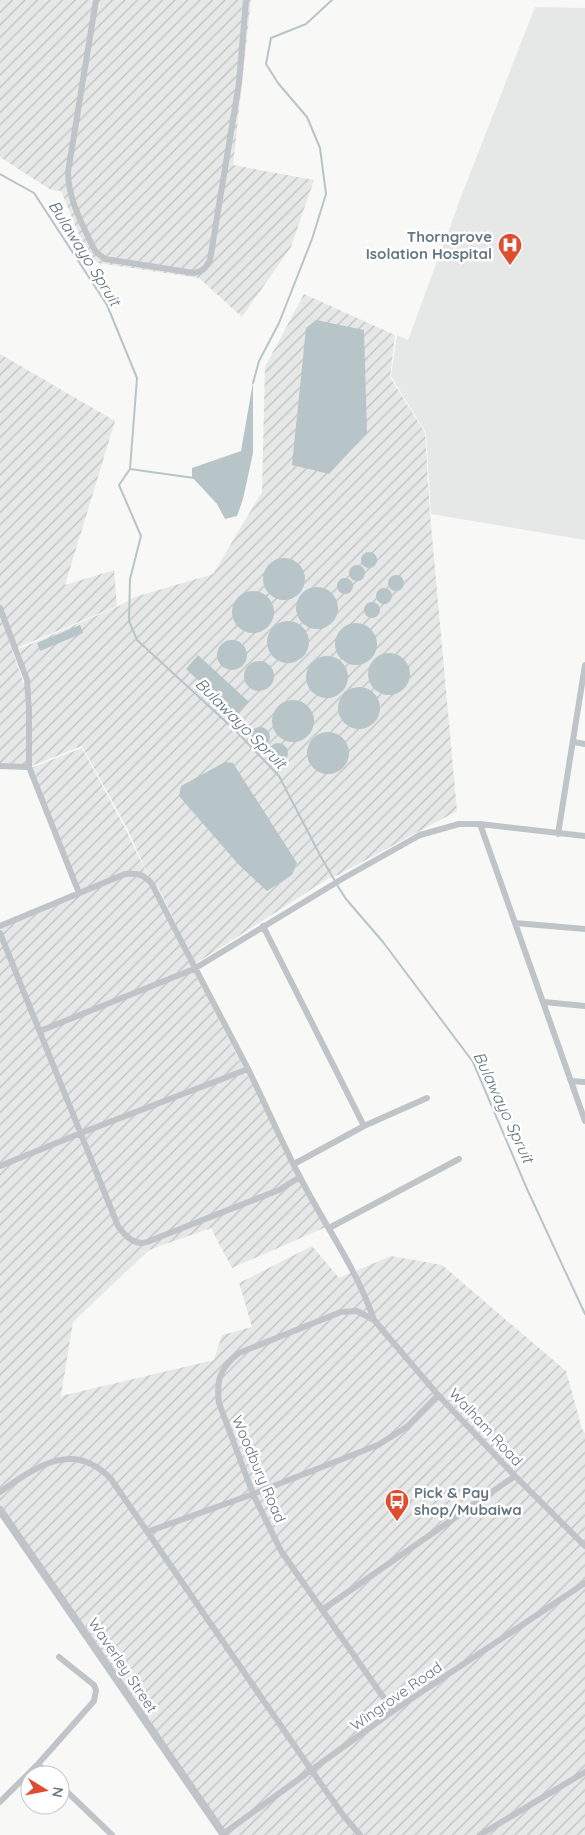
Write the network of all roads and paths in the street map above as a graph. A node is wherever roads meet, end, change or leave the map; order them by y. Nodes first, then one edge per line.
1 (96, 0) edge
2 (246, 0) edge
3 (0, 608) edge
4 (585, 665) edge
5 (574, 742) junction
6 (585, 744) edge
7 (0, 766) edge
8 (29, 767) junction
9 (480, 824) junction
10 (558, 834) junction
11 (585, 836) edge
12 (79, 893) junction
13 (515, 923) junction
14 (0, 926) edge
15 (263, 926) junction
16 (585, 929) edge
17 (0, 932) edge
18 (194, 969) junction
19 (544, 1002) junction
20 (585, 1006) edge
21 (40, 1032) junction
22 (248, 1069) junction
23 (571, 1080) junction
24 (585, 1082) edge
25 (427, 1098) dead end
26 (585, 1122) edge
27 (364, 1126) junction
28 (80, 1133) junction
29 (460, 1159) dead end
30 (294, 1164) junction
31 (0, 1166) edge
32 (300, 1177) junction
33 (329, 1228) junction
34 (374, 1320) junction
35 (438, 1395) junction
36 (515, 1476) junction
37 (0, 1492) edge
38 (253, 1494) junction
39 (0, 1510) edge
40 (147, 1532) junction
41 (585, 1546) edge
42 (585, 1583) edge
43 (322, 1610) junction
44 (59, 1657) dead end
45 (393, 1711) junction
46 (38, 1764) joint
47 (312, 1771) junction
48 (585, 1772) edge
49 (70, 1795) edge
50 (0, 1802) edge
51 (224, 1834) edge
52 (112, 1835) edge
53 (360, 1835) edge
54 (480, 1835) edge

1 - 2 street
3 - 8 street
4 - 5 street
5 - 6 street
5 - 10 street
7 - 8 street
8 - 12 street
9 - 10 street
9 - 13 street
9 - 15 street
10 - 11 street
12 - 14 street
12 - 18 street
13 - 16 street
13 - 19 street
15 - 18 street
15 - 27 street
17 - 21 street
18 - 21 street
18 - 22 street
19 - 20 street
19 - 23 street
21 - 28 street
22 - 28 street
22 - 30 street
23 - 24 street
23 - 26 street
25 - 27 street
27 - 30 street
28 - 31 street
28 - 32 street
29 - 33 street
30 - 32 street
32 - 33 street
33 - 34 street
34 - 35 street, Walham Road
34 - 38 street, Woodbury Road
35 - 36 street, Walham Road
35 - 38 street
36 - 41 street, Walham Road
36 - 43 street
37 - 40 street
38 - 40 street
38 - 43 street, Woodbury Road
39 - 51 street, Waverley Street
40 - 47 street
42 - 45 street, Wingrove Road
43 - 45 street, Woodbury Road
44 - 46 street
45 - 47 street, Wingrove Road
46 - 50 street
47 - 51 street, Wingrove Road
47 - 53 street
48 - 54 street
49 - 52 street

